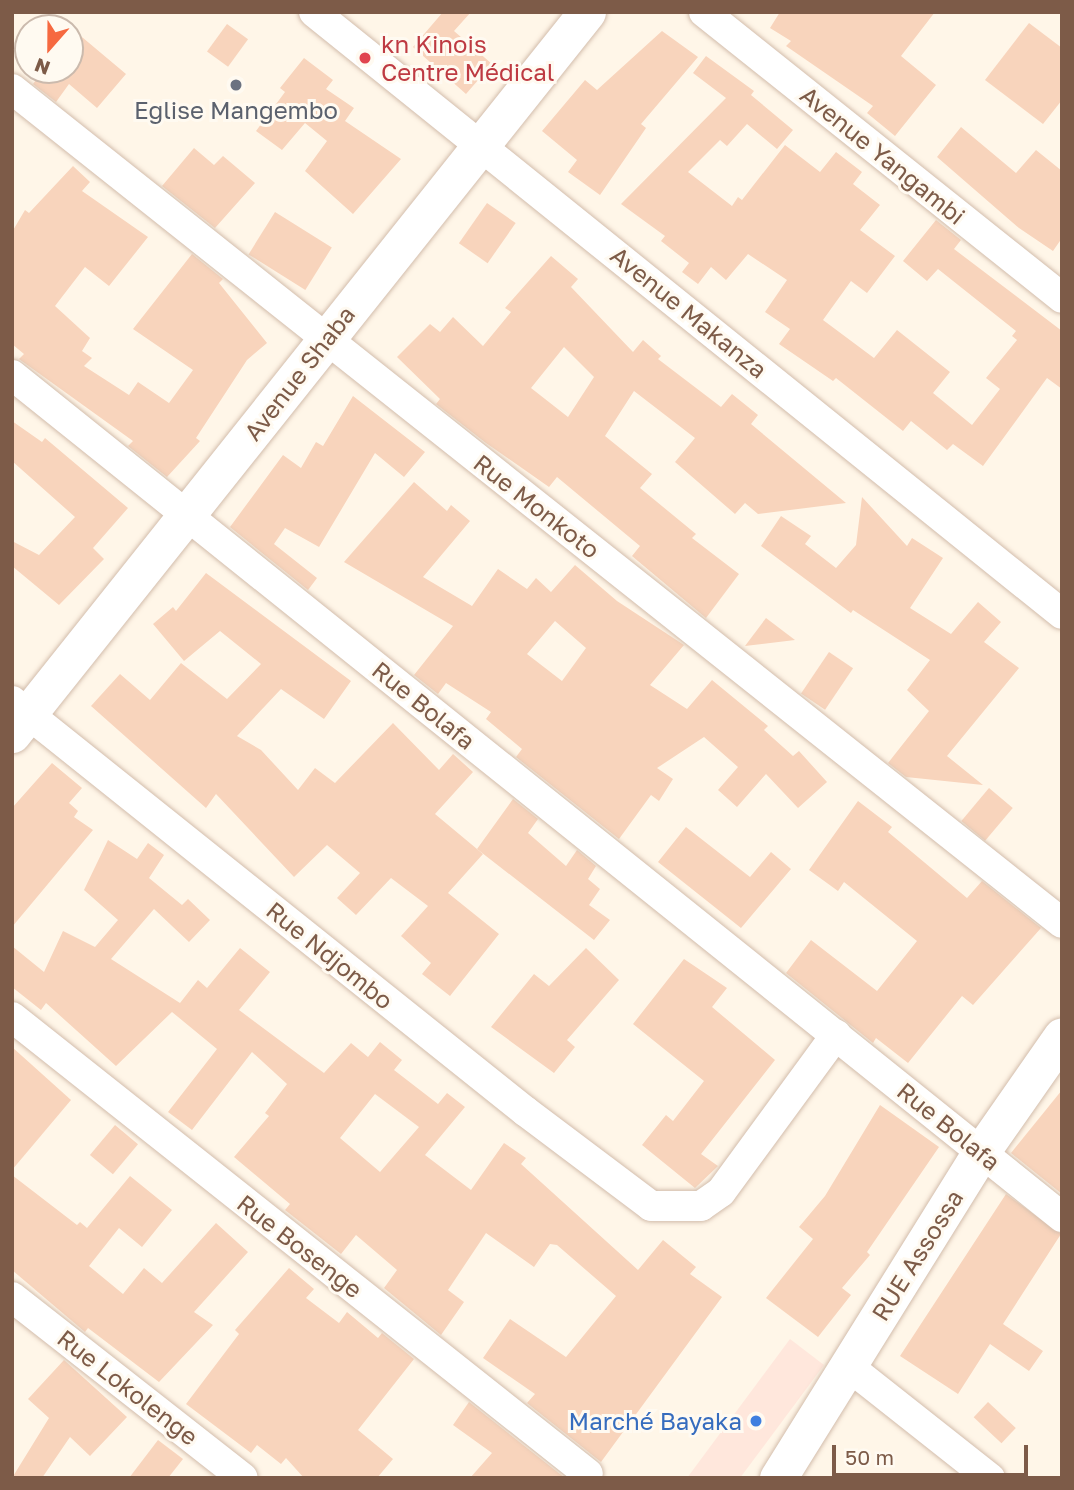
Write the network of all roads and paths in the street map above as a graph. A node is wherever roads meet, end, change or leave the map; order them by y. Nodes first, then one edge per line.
1 (314, 12) edge
2 (587, 12) edge
3 (704, 12) edge
4 (12, 89) edge
5 (480, 143) junction
6 (1062, 298) edge
7 (326, 339) junction
8 (12, 375) edge
9 (188, 516) junction
10 (1062, 614) edge
11 (18, 717) edge
12 (1062, 923) edge
13 (12, 1017) edge
14 (836, 1035) junction
15 (1062, 1036) edge
16 (981, 1152) junction
17 (1062, 1217) edge
18 (12, 1297) edge
19 (848, 1366) junction
20 (588, 1474) dead end
21 (243, 1478) edge
22 (778, 1478) edge
23 (990, 1478) edge

1 - 5 street, Avenue Makanza
2 - 5 street, Avenue Shaba
3 - 6 street, Avenue Yangambi
4 - 7 street, Rue Monkoto
5 - 7 street, Avenue Shaba
5 - 10 street, Avenue Makanza
7 - 9 street, Avenue Shaba
7 - 12 street, Rue Monkoto
8 - 9 street, Rue Bolafa
9 - 11 street, Avenue Shaba
9 - 14 street, Rue Bolafa
11 - 14 street, Rue Ndjombo
13 - 20 street, Rue Bosenge
14 - 16 street, Rue Bolafa
15 - 16 street, RUE Assossa
16 - 17 street, Rue Bolafa
16 - 19 street, RUE Assossa
18 - 21 street, Rue Lokolenge
19 - 22 street, RUE Assossa
19 - 23 street

